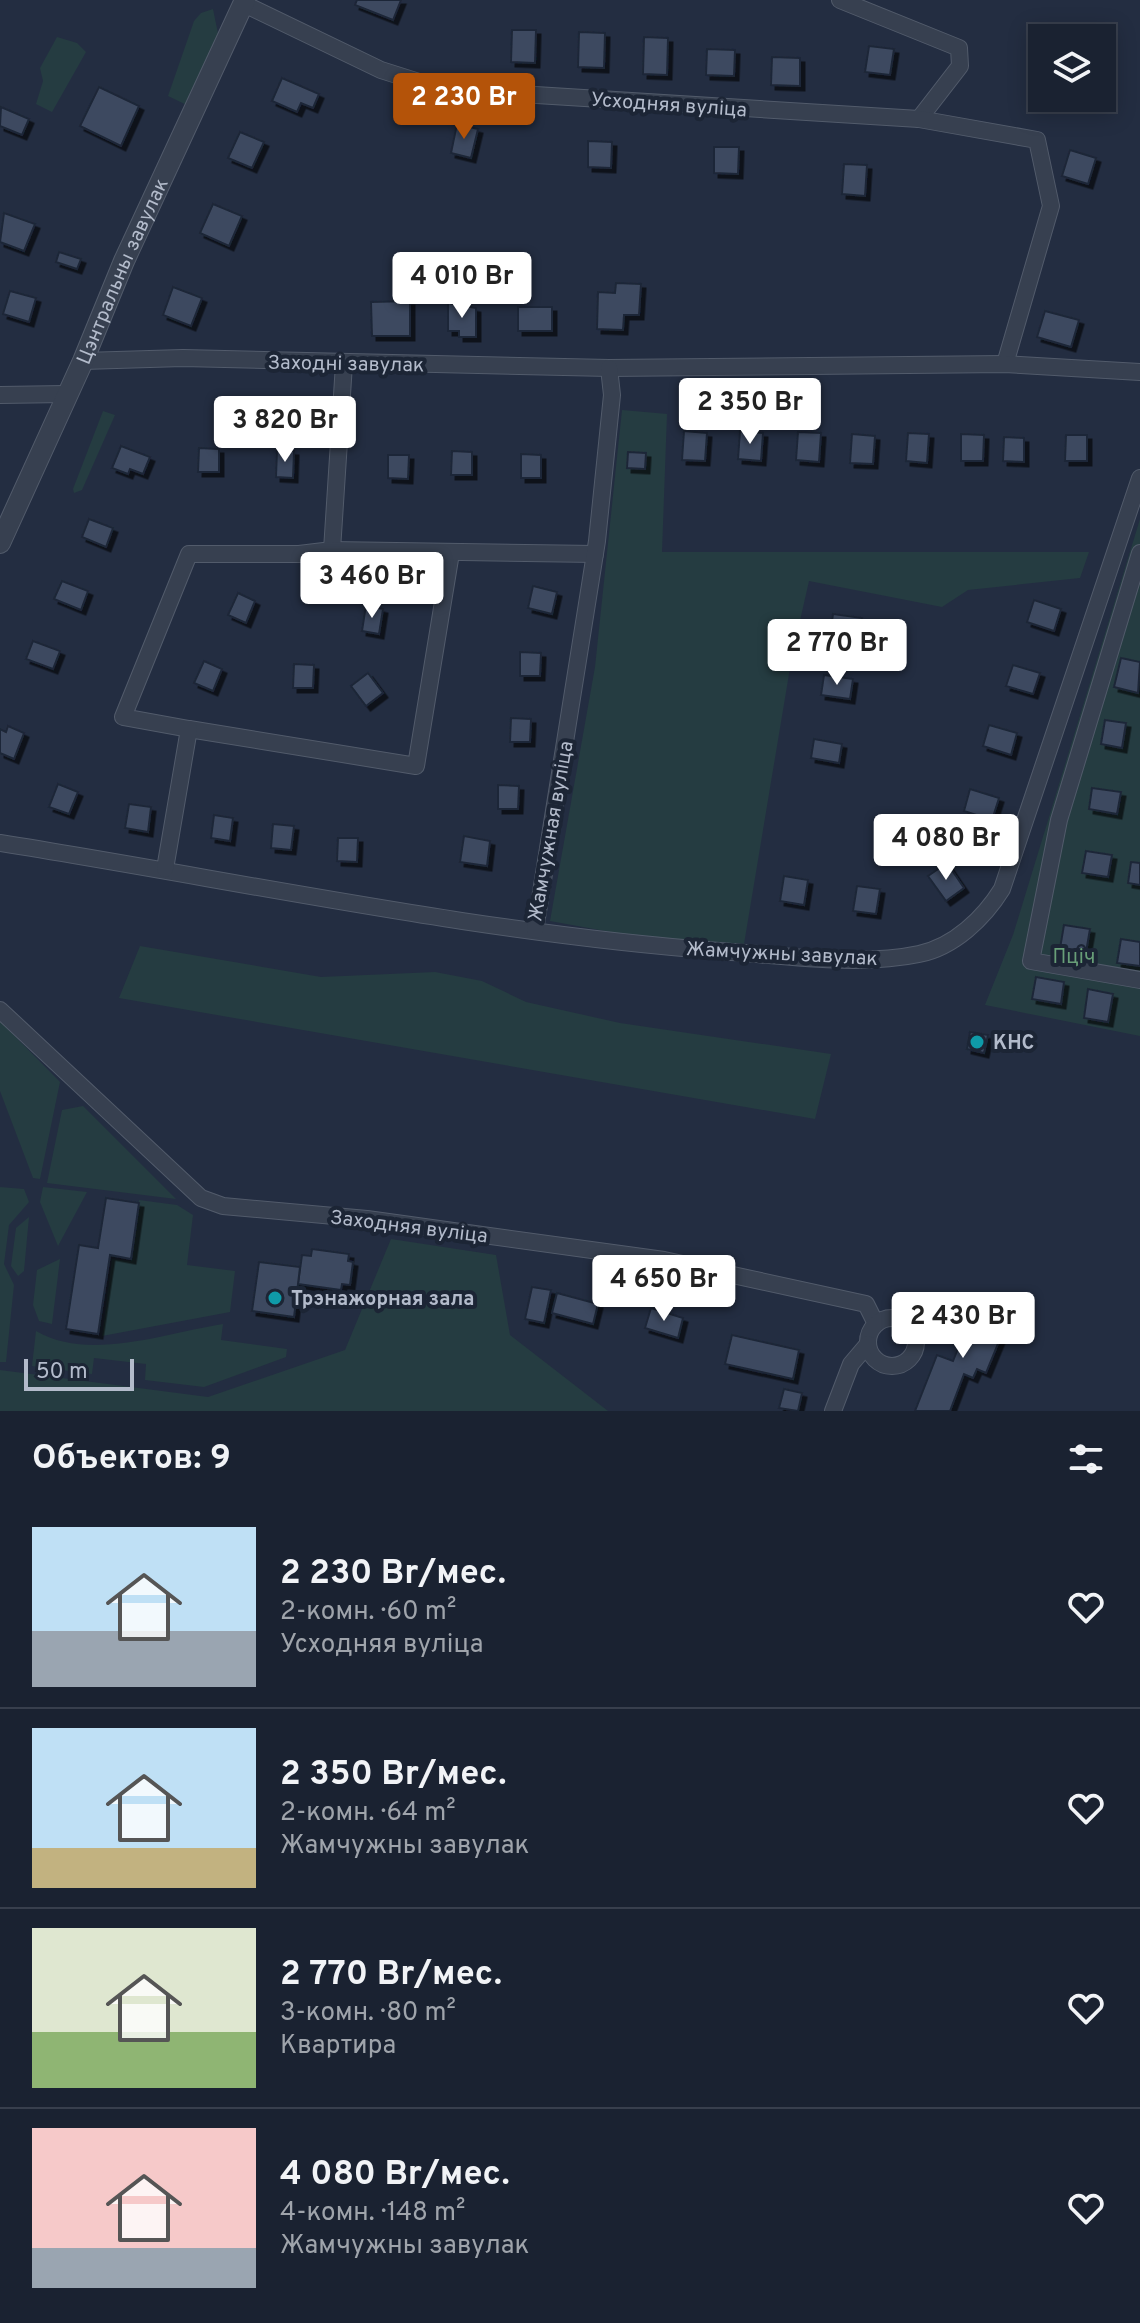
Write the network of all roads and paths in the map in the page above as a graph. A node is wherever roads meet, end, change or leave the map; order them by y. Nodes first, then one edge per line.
1 (840, 0) edge
2 (244, 2) edge
3 (919, 119) junction
4 (83, 361) junction
5 (344, 364) junction
6 (1005, 364) junction
7 (609, 368) junction
8 (1140, 372) edge
9 (65, 394) junction
10 (0, 395) edge
11 (1140, 478) edge
12 (0, 543) edge
13 (332, 550) junction
14 (451, 553) junction
15 (1140, 553) edge
16 (595, 554) junction
17 (189, 729) junction
18 (0, 843) edge
19 (165, 869) junction
20 (535, 930) junction
21 (1140, 980) edge
22 (0, 1010) edge
23 (876, 1324) junction
24 (868, 1344) junction
25 (833, 1411) edge

1 - 3 street
2 - 3 street, Усходняя вуліца
2 - 4 street, Цэнтральны завулак
3 - 6 street, Усходняя вуліца
4 - 5 street, Заходні завулак
4 - 9 street, Цэнтральны завулак
5 - 7 street, Заходні завулак
5 - 13 street
6 - 7 street
6 - 8 street
7 - 16 street, Жамчужная вуліца
9 - 10 street
9 - 12 street, Цэнтральны завулак
11 - 20 street, Жамчужны завулак
13 - 14 street
13 - 17 street
14 - 16 street
14 - 17 street
15 - 21 street
16 - 20 street, Жамчужная вуліца
17 - 19 street
18 - 19 street, Жамчужная вуліца
19 - 20 street, Жамчужная вуліца
22 - 23 street, Заходняя вуліца
23 - 24 street
23 - 24 street
24 - 25 street

